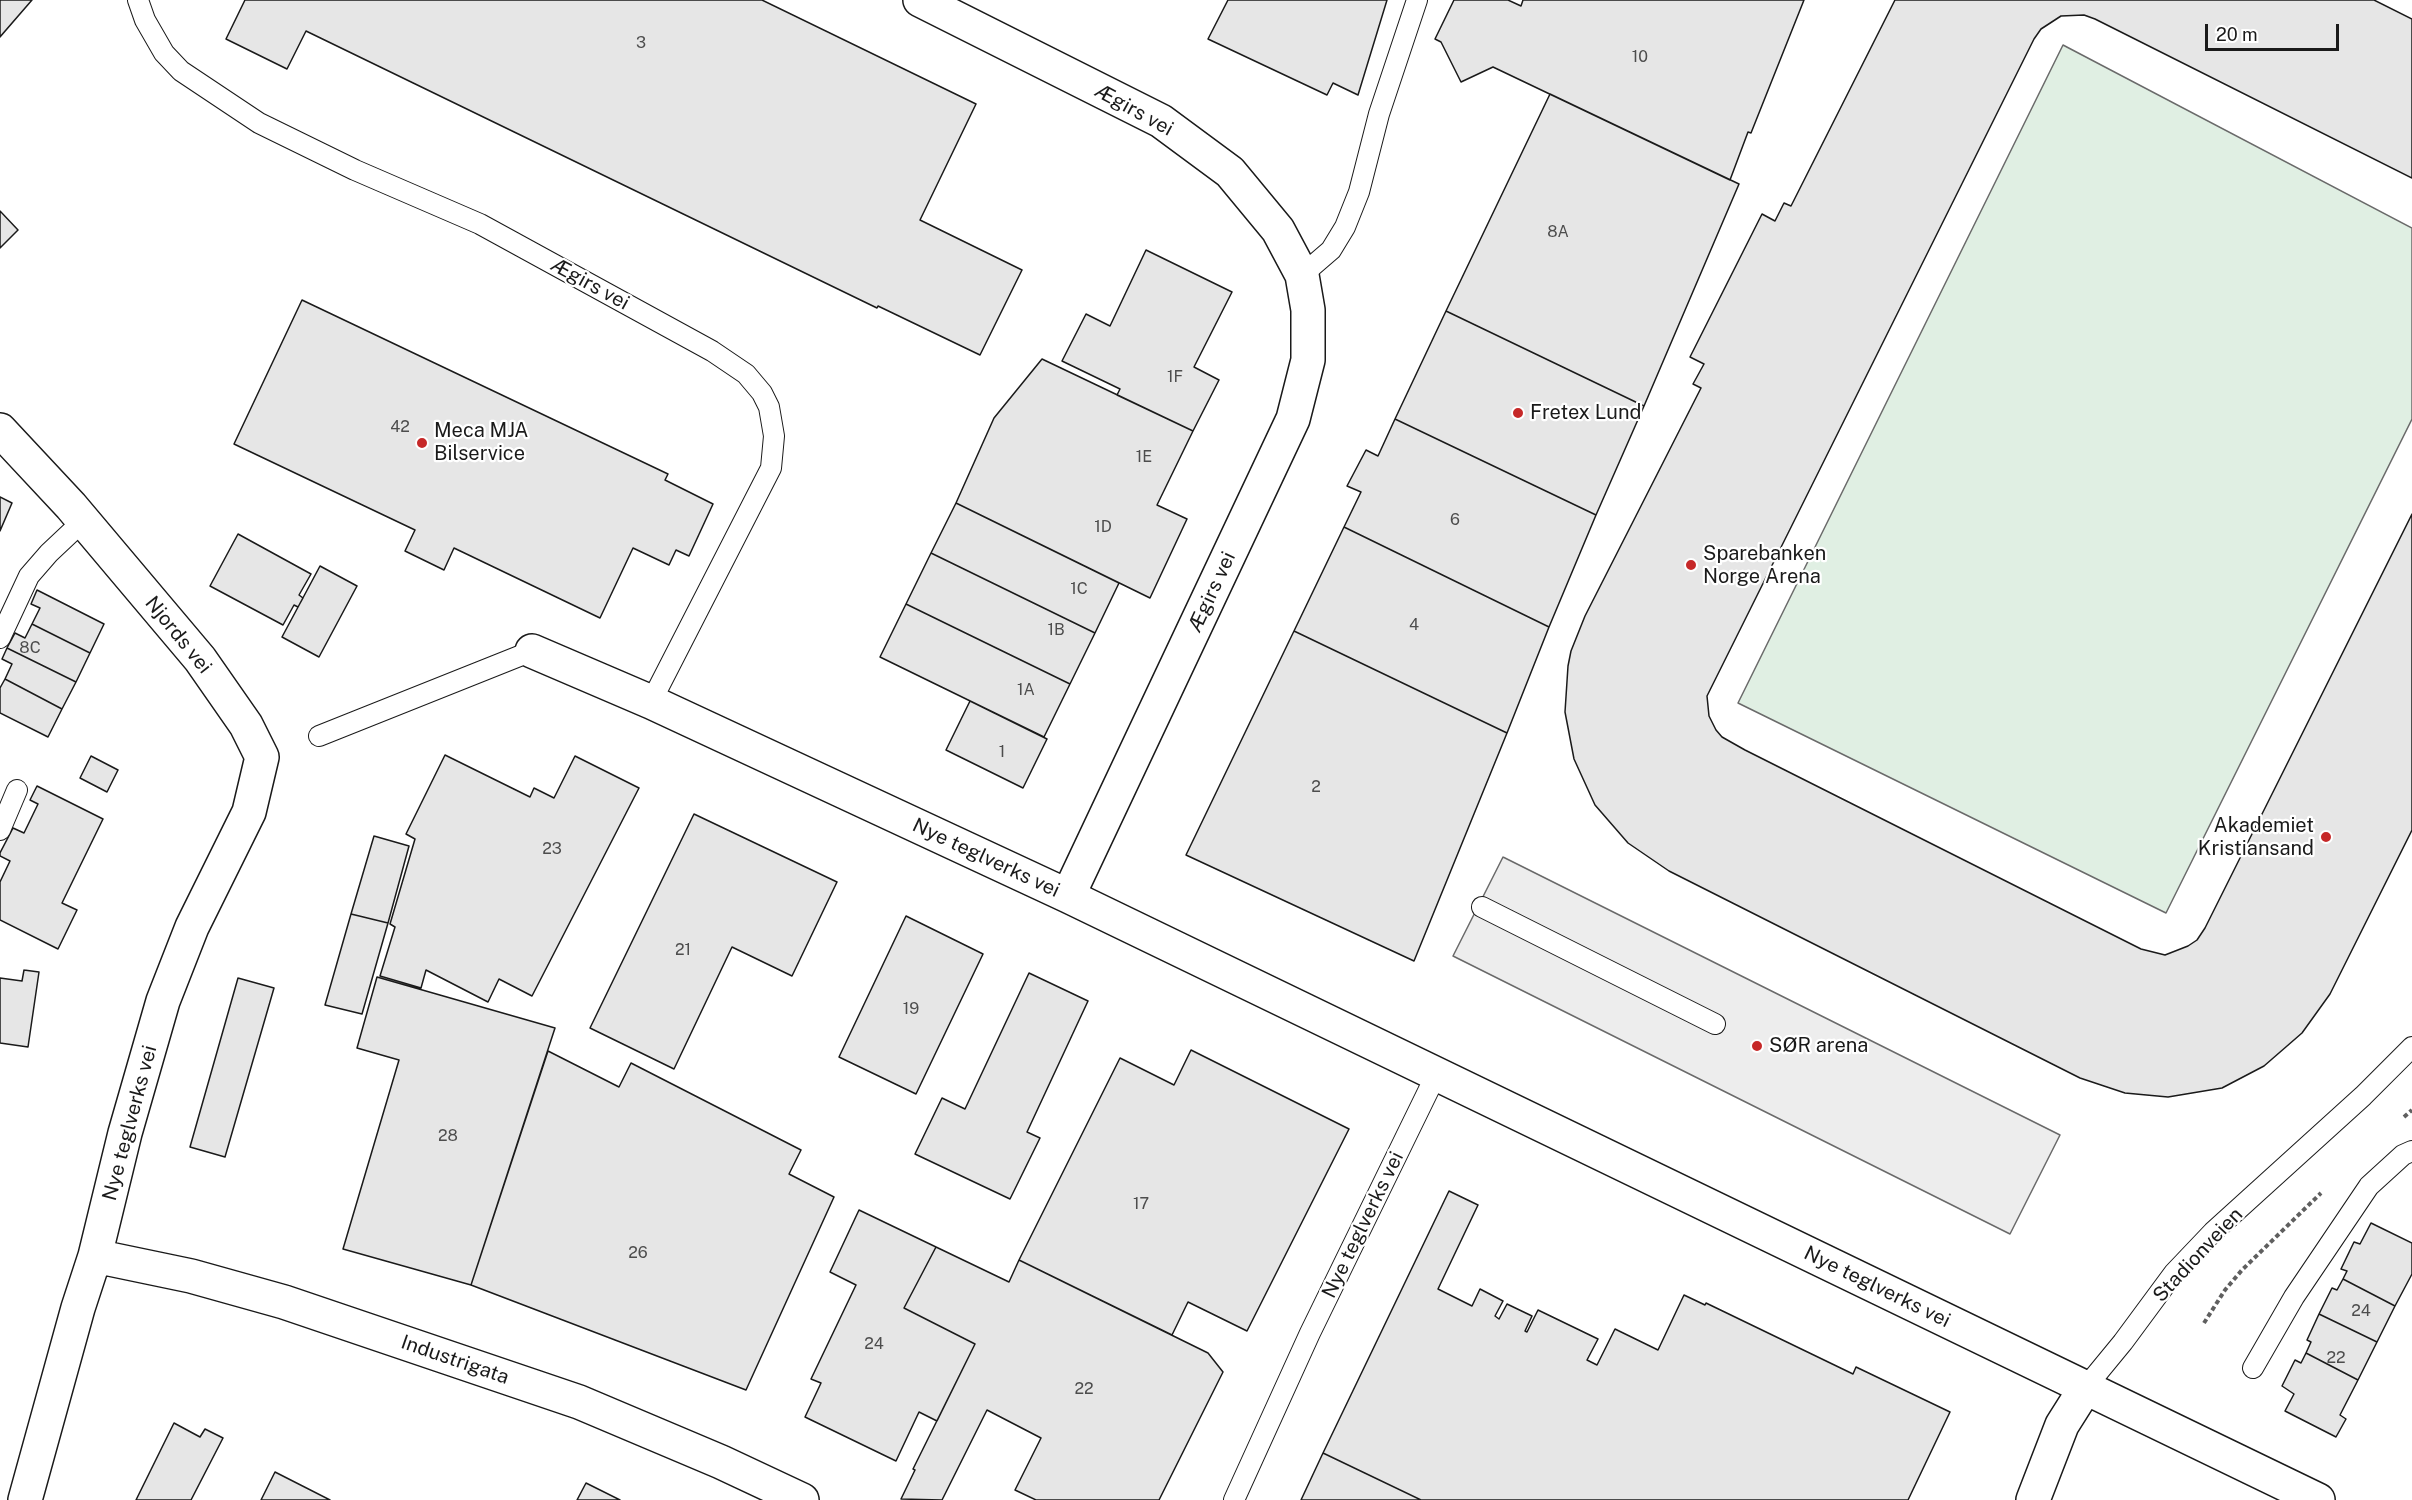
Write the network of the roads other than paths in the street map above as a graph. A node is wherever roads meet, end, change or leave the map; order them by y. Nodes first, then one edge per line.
1 (138, 0) edge
2 (1417, 0) edge
3 (936, 4) edge
4 (1302, 275) junction
5 (0, 430) edge
6 (83, 521) junction
7 (0, 638) edge
8 (532, 651) joint
9 (651, 702) junction
10 (320, 736) dead end
11 (262, 757) joint
12 (17, 790) dead end
13 (0, 830) edge
14 (1068, 896) junction
15 (1482, 907) dead end
16 (1715, 1024) dead end
17 (2412, 1047) edge
18 (1436, 1075) junction
19 (2412, 1151) edge
20 (95, 1256) junction
21 (2253, 1368) dead end
22 (2086, 1387) junction
23 (25, 1500) edge
24 (802, 1500) edge
25 (1234, 1500) edge
26 (2033, 1500) edge
27 (2318, 1500) edge

1 - 9 lane, Ægirs vei
2 - 4 lane
3 - 4 street, Ægirs vei
4 - 14 street, Ægirs vei
5 - 6 street, Njords vei
6 - 7 lane
6 - 11 street, Njords vei
8 - 9 street, Nye teglverks vei
8 - 10 lane
9 - 14 street, Nye teglverks vei
11 - 20 street, Nye teglverks vei
12 - 13 lane
14 - 18 street, Nye teglverks vei
15 - 16 lane
17 - 22 lane, Stadionveien
18 - 22 street, Nye teglverks vei
18 - 25 lane, Nye teglverks vei
19 - 21 lane
20 - 23 street, Nye teglverks vei
20 - 24 street, Industrigata
22 - 26 street, Stadionveien
22 - 27 street, Nye teglverks vei

